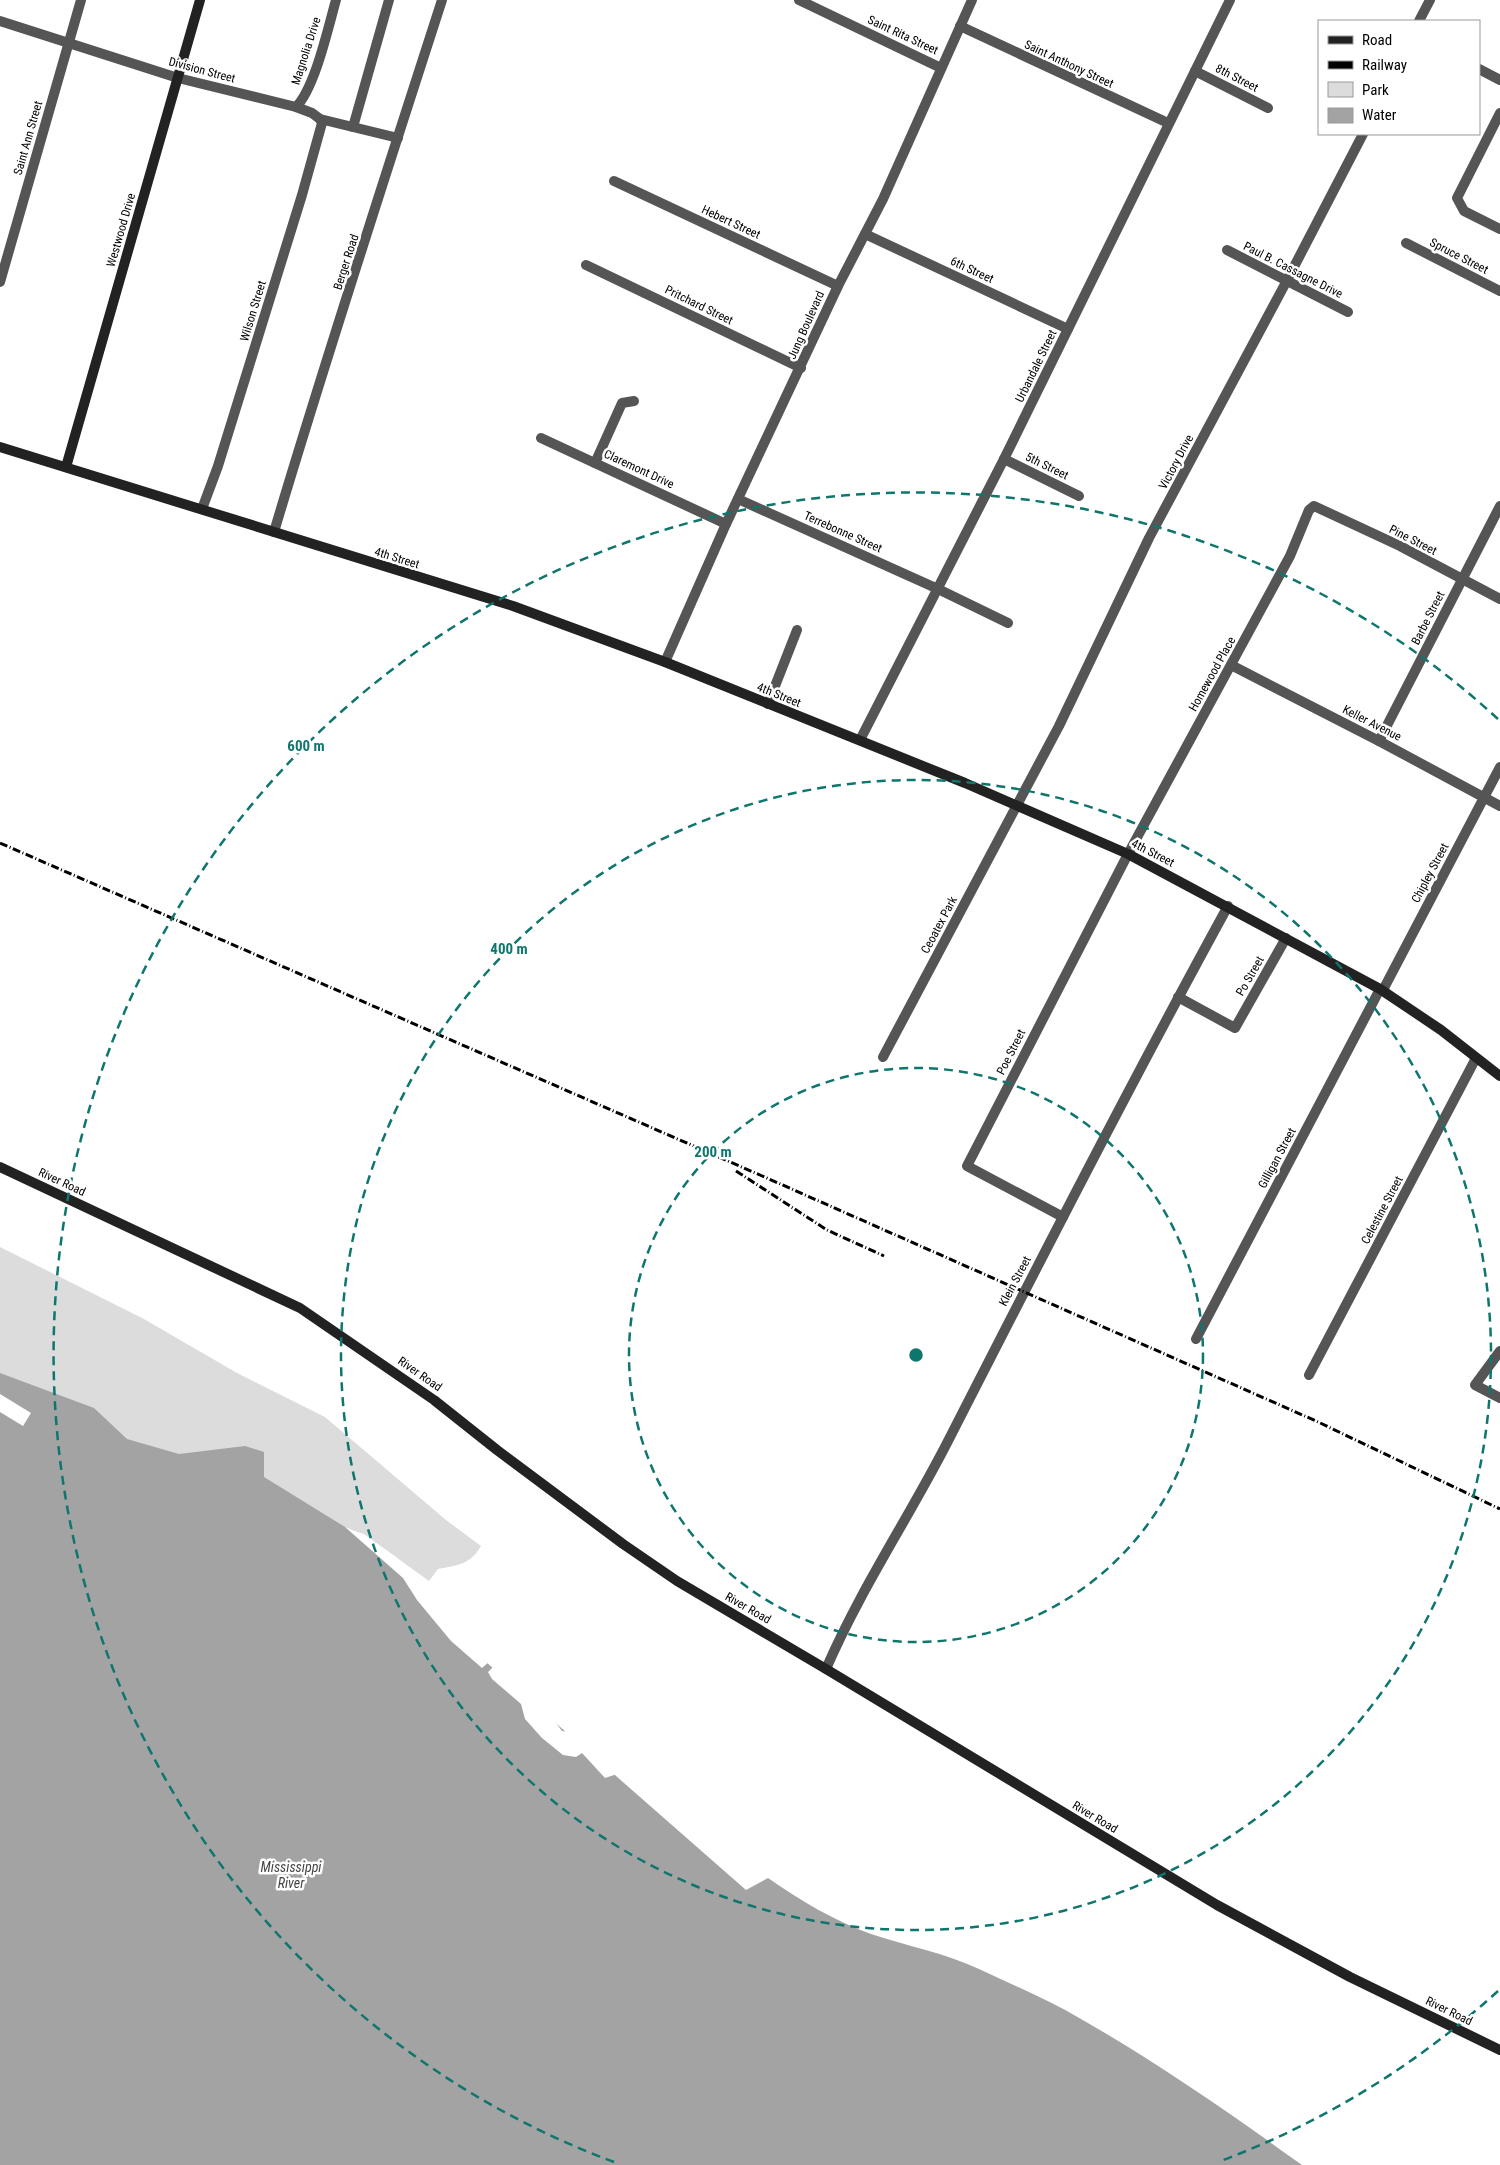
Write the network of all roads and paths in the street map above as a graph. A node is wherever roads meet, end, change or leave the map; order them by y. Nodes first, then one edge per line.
1 (81, 0) edge
2 (200, 0) edge
3 (336, 0) edge
4 (389, 0) edge
5 (442, 0) edge
6 (799, 0) edge
7 (972, 0) edge
8 (1230, 0) edge
9 (1430, 0) edge
10 (1420, 20) edge
11 (0, 21) edge
12 (960, 26) junction
13 (68, 42) junction
14 (941, 68) junction
15 (1480, 70) edge
16 (1194, 71) junction
17 (178, 78) junction
18 (1500, 80) edge
19 (296, 107) junction
20 (1268, 108) dead end
21 (1500, 113) edge
22 (320, 119) junction
23 (1168, 124) junction
24 (353, 127) junction
25 (1362, 135) edge
26 (398, 138) junction
27 (614, 181) dead end
28 (1500, 229) edge
29 (865, 234) junction
30 (1406, 243) dead end
31 (1227, 250) dead end
32 (586, 265) dead end
33 (1287, 280) junction
34 (0, 282) edge
35 (838, 286) junction
36 (1500, 291) edge
37 (1348, 312) dead end
38 (1068, 329) junction
39 (800, 368) junction
40 (634, 401) dead end
41 (540, 438) dead end
42 (0, 447) edge
43 (1004, 459) junction
44 (595, 463) junction
45 (66, 468) junction
46 (1079, 496) dead end
47 (738, 499) junction
48 (1314, 506) joint
49 (1500, 506) edge
50 (202, 509) junction
51 (726, 524) junction
52 (274, 532) junction
53 (1462, 580) junction
54 (938, 589) junction
55 (1500, 599) edge
56 (1008, 623) dead end
57 (797, 630) dead end
58 (665, 662) junction
59 (1231, 665) junction
60 (768, 704) junction
61 (860, 740) junction
62 (1379, 740) junction
63 (1500, 767) edge
64 (1484, 797) junction
65 (1017, 805) junction
66 (1500, 806) edge
67 (1128, 854) junction
68 (1228, 906) junction
69 (1286, 938) junction
70 (1381, 990) junction
71 (1178, 998) junction
72 (884, 1057) dead end
73 (1476, 1058) junction
74 (1500, 1076) edge
75 (0, 1167) edge
76 (1063, 1217) junction
77 (1196, 1339) dead end
78 (1500, 1351) edge
79 (1309, 1375) dead end
80 (1500, 1398) edge
81 (826, 1668) junction
82 (1500, 2050) edge

1 - 13 street, Saint Ann Street
2 - 17 main road, Westwood Drive
3 - 19 street, Magnolia Drive
4 - 24 street
5 - 26 street, Berger Road
6 - 14 street, Saint Rita Street
7 - 12 street, Jung Boulevard
8 - 16 street, Urbandale Street
9 - 10 street
11 - 13 street, Division Street
12 - 14 street, Jung Boulevard
12 - 23 street, Saint Anthony Street
13 - 17 street, Division Street
13 - 34 street, Saint Ann Street
14 - 29 street, Jung Boulevard
15 - 18 street
16 - 20 street, 8th Street
16 - 23 street, Urbandale Street
17 - 19 street, Division Street
17 - 45 main road, Westwood Drive
19 - 22 street, Division Street
21 - 28 street
22 - 24 street, Division Street
22 - 50 street, Wilson Street
23 - 38 street, Urbandale Street
24 - 26 street, Division Street
25 - 33 street, Victory Drive
26 - 52 street, Berger Road
27 - 35 street, Hebert Street
29 - 35 street, Jung Boulevard
29 - 38 street, 6th Street
30 - 36 street, Spruce Street
31 - 33 street, Paul B. Cassagne Drive
32 - 39 street, Pritchard Street
33 - 37 street, Paul B. Cassagne Drive
33 - 65 street, Victory Drive
35 - 39 street, Jung Boulevard
38 - 43 street, Urbandale Street
39 - 47 street, Jung Boulevard
40 - 44 street
41 - 44 street, Claremont Drive
42 - 45 main road, 4th Street
43 - 46 street, 5th Street
43 - 54 street, Urbandale Street
44 - 51 street, Claremont Drive
45 - 50 main road, 4th Street
47 - 51 street, Jung Boulevard
47 - 54 street, Terrebonne Street
48 - 53 street, Pine Street
48 - 59 street, Homewood Place
49 - 53 street, Barbe Street
50 - 52 main road, 4th Street
51 - 58 street, Jung Boulevard
52 - 58 main road, 4th Street
53 - 55 street, Pine Street
53 - 62 street, Barbe Street
54 - 56 street, Terrebonne Street
54 - 61 street, Urbandale Street
57 - 60 street
58 - 60 main road, 4th Street
59 - 62 street, Keller Avenue
59 - 67 street, Homewood Place
60 - 61 main road, 4th Street
61 - 65 main road, 4th Street
62 - 64 street, Keller Avenue
63 - 64 street, Chipley Street
64 - 66 street, Keller Avenue
64 - 70 street, Chipley Street
65 - 67 main road, 4th Street
65 - 72 street, Ceoatex Park
67 - 68 main road, 4th Street
67 - 76 street, Poe Street
68 - 69 main road, 4th Street
68 - 71 street, Klein Street
69 - 70 main road, 4th Street
69 - 71 street, Po Street
70 - 73 main road, 4th Street
70 - 77 street, Gilligan Street
71 - 76 street, Klein Street
73 - 74 main road, 4th Street
73 - 79 street, Celestine Street
75 - 81 main road, River Road
76 - 81 street, Klein Street
78 - 80 street
81 - 82 main road, River Road

